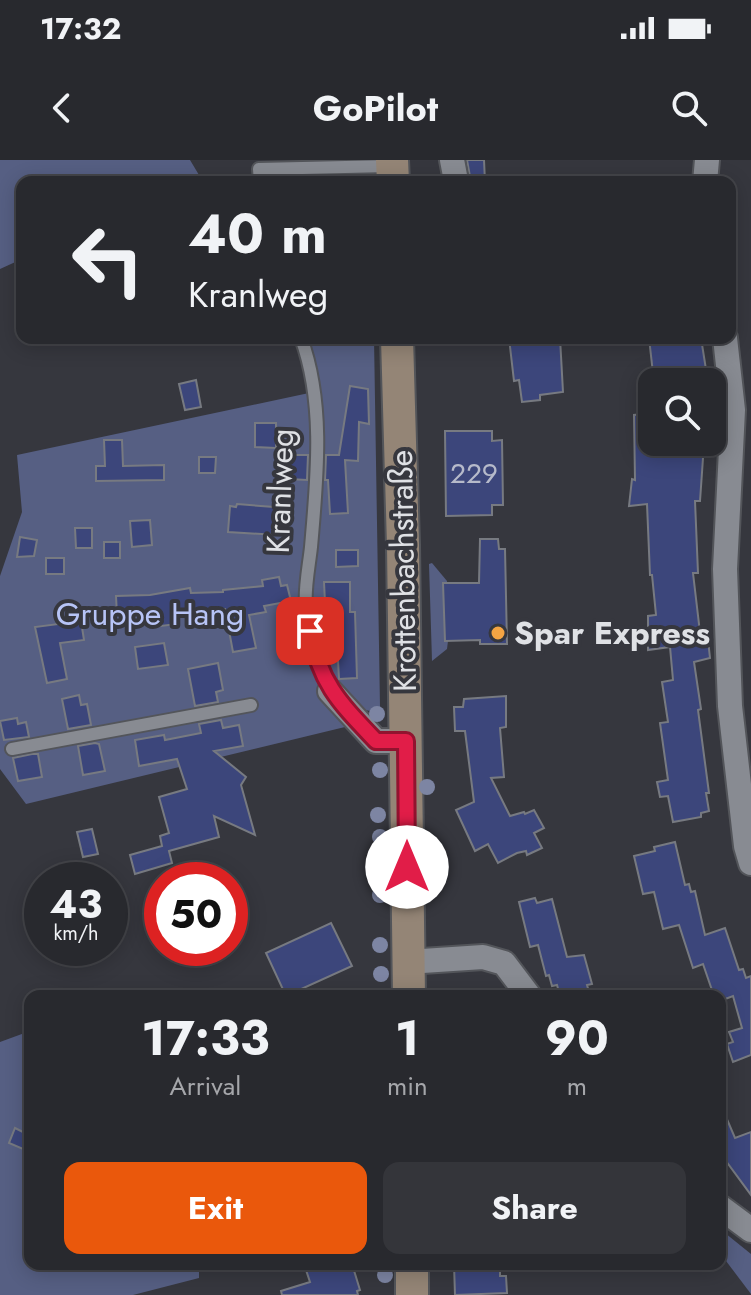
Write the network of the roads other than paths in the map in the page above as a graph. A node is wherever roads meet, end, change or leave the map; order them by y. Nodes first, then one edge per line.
1 (393, 169) edge
2 (260, 176) edge
3 (303, 344) edge
4 (397, 344) edge
5 (726, 344) edge
6 (330, 691) joint
7 (251, 705) dead end
8 (406, 741) junction
9 (12, 749) dead end
10 (751, 863) edge
11 (407, 962) junction
12 (409, 990) edge
13 (524, 990) edge
14 (726, 1211) edge
15 (751, 1230) edge
16 (412, 1270) edge
17 (412, 1295) edge

1 - 2 lane
3 - 6 lane, Kranlweg
4 - 8 main road, Krottenbachstraße
5 - 10 street
6 - 8 street, Kranlweg
7 - 9 lane
8 - 11 main road, Krottenbachstraße
11 - 12 main road, Krottenbachstraße
11 - 13 street
14 - 15 street
16 - 17 main road

